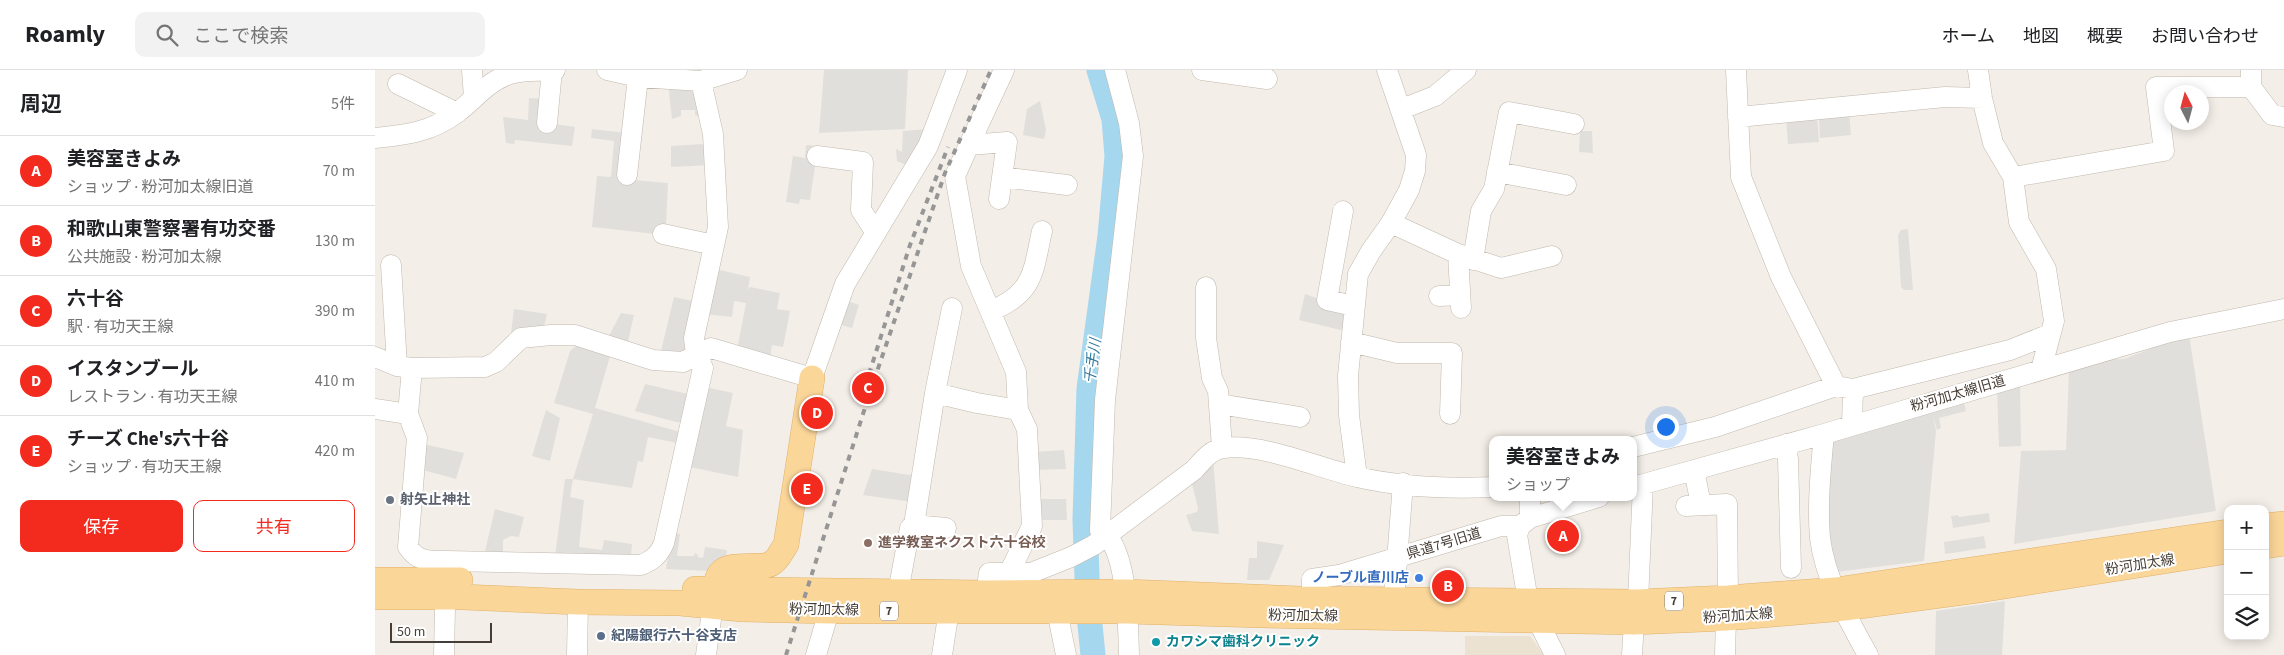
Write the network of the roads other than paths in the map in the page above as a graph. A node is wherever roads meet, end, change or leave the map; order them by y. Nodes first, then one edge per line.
1 (472, 70) edge
2 (554, 70) edge
3 (607, 70) edge
4 (737, 70) edge
5 (957, 70) edge
6 (1004, 70) edge
7 (1115, 70) edge
8 (1202, 70) edge
9 (1387, 70) edge
10 (1466, 70) edge
11 (1735, 70) edge
12 (1978, 70) edge
13 (512, 71) edge
14 (638, 77) junction
15 (1267, 79) dead end
16 (2251, 79) edge
17 (701, 81) junction
18 (398, 84) dead end
19 (474, 97) junction
20 (1982, 98) junction
21 (1402, 109) junction
22 (457, 113) junction
23 (1738, 117) junction
24 (2284, 117) edge
25 (547, 123) dead end
26 (1574, 124) dead end
27 (375, 138) edge
28 (969, 145) junction
29 (817, 156) dead end
30 (1497, 172) junction
31 (627, 175) dead end
32 (2013, 177) junction
33 (1002, 178) junction
34 (1067, 185) dead end
35 (1566, 185) dead end
36 (999, 199) dead end
37 (1343, 211) dead end
38 (1391, 224) junction
39 (1042, 231) dead end
40 (876, 232) junction
41 (663, 234) dead end
42 (714, 245) junction
43 (1552, 256) dead end
44 (1465, 257) junction
45 (391, 265) dead end
46 (1206, 287) dead end
47 (1439, 296) dead end
48 (1354, 306) junction
49 (952, 308) dead end
50 (2284, 309) edge
51 (991, 311) junction
52 (2050, 334) junction
53 (1351, 342) junction
54 (696, 355) junction
55 (375, 358) edge
56 (405, 367) junction
57 (2041, 370) junction
58 (812, 378) junction
59 (1845, 388) junction
60 (935, 393) junction
61 (1219, 404) junction
62 (375, 409) edge
63 (1019, 410) junction
64 (408, 414) junction
65 (1450, 414) dead end
66 (1300, 417) dead end
67 (1852, 424) junction
68 (1824, 434) junction
69 (1786, 444) junction
70 (1637, 446) edge
71 (1222, 448) junction
72 (1694, 470) junction
73 (1357, 477) junction
74 (1403, 483) junction
75 (1638, 486) edge
76 (1489, 487) edge
77 (1529, 501) edge
78 (1587, 501) edge
79 (1525, 522) junction
80 (2284, 524) edge
81 (914, 525) junction
82 (2269, 526) edge
83 (946, 528) dead end
84 (2224, 533) edge
85 (1101, 540) junction
86 (2284, 543) edge
87 (2269, 545) edge
88 (2224, 552) edge
89 (1397, 559) junction
90 (1791, 568) dead end
91 (1009, 573) junction
92 (446, 579) junction
93 (375, 580) edge
94 (898, 592) junction
95 (986, 593) junction
96 (375, 597) edge
97 (714, 597) junction
98 (1312, 599) junction
99 (1394, 599) junction
100 (1840, 599) junction
101 (948, 601) junction
102 (578, 602) junction
103 (1122, 602) junction
104 (1062, 605) junction
105 (1727, 608) junction
106 (829, 611) junction
107 (1533, 611) junction
108 (1636, 612) junction
109 (444, 655) edge
110 (577, 655) edge
111 (706, 655) edge
112 (816, 655) edge
113 (942, 655) edge
114 (1066, 655) edge
115 (1129, 655) edge
116 (1555, 655) edge
117 (1632, 655) edge
118 (1725, 655) edge
119 (1867, 655) edge

1 - 19 street
2 - 13 street
2 - 25 street
3 - 14 street
4 - 17 street
5 - 40 street
6 - 28 street
7 - 85 street
8 - 15 street
9 - 21 street
10 - 21 street
11 - 23 street
12 - 20 street
13 - 19 street
14 - 17 street
14 - 31 street
16 - 24 street
16 - 32 street
17 - 42 street
18 - 22 street
19 - 22 street
20 - 23 street
20 - 32 street
21 - 38 street
22 - 27 street
23 - 59 street
26 - 30 street
28 - 33 street
28 - 51 street
29 - 40 street
30 - 35 street
30 - 44 street
32 - 52 street
33 - 34 street
33 - 36 street
37 - 48 street
38 - 44 street
38 - 48 street
39 - 51 street
40 - 58 street
41 - 42 street
42 - 54 street
43 - 44 street
44 - 47 street
45 - 56 street
46 - 61 street
48 - 53 street
49 - 60 street
50 - 57 street, 粉河加太線旧道
51 - 63 street
52 - 57 street
52 - 59 street
53 - 65 street
53 - 73 street
54 - 56 street
54 - 58 street
54 - 92 street
55 - 56 street
56 - 64 street
57 - 67 street, 粉河加太線旧道
58 - 97 main road
59 - 67 street
59 - 70 street
60 - 63 street
60 - 81 street
61 - 66 street
61 - 71 street
62 - 64 street
63 - 91 street
64 - 92 street
67 - 68 street, 粉河加太線旧道
68 - 69 street, 粉河加太線旧道
68 - 100 street
69 - 72 street, 粉河加太線旧道
69 - 90 street
71 - 73 street
71 - 85 street
72 - 75 street, 粉河加太線旧道
72 - 105 street
73 - 74 street
74 - 76 street
74 - 89 street
75 - 108 street
77 - 79 street
78 - 79 street
79 - 89 street, 県道7号旧道
79 - 107 street
80 - 82 main road
81 - 83 street
81 - 94 street
84 - 100 main road, 粉河加太線 / 7
85 - 91 street
85 - 103 street
86 - 87 main road
88 - 100 main road, 粉河加太線 / 7
89 - 98 street, 県道7号旧道
89 - 99 street
91 - 95 street
92 - 93 main road, 粉河加太線 / 7
92 - 96 main road, 粉河加太線 / 7
92 - 97 main road, 粉河加太線 / 7
92 - 102 main road, 粉河加太線 / 7
92 - 109 street
94 - 97 main road, 粉河加太線 / 7
94 - 101 main road, 粉河加太線 / 7
95 - 101 main road, 粉河加太線 / 7
95 - 104 main road, 粉河加太線 / 7
97 - 102 main road, 粉河加太線 / 7
97 - 106 main road, 粉河加太線 / 7
97 - 111 street
98 - 99 main road, 粉河加太線 / 7
98 - 103 main road, 粉河加太線 / 7
99 - 107 main road, 粉河加太線 / 7
100 - 105 main road, 粉河加太線 / 7
100 - 119 street
101 - 104 main road, 粉河加太線 / 7
101 - 106 main road, 粉河加太線 / 7
101 - 113 street
102 - 110 street
103 - 104 main road, 粉河加太線 / 7
103 - 107 main road, 粉河加太線 / 7
103 - 115 street
104 - 114 street
105 - 108 main road, 粉河加太線 / 7
105 - 118 street
106 - 112 street
107 - 108 main road, 粉河加太線 / 7
107 - 116 street
108 - 117 street

